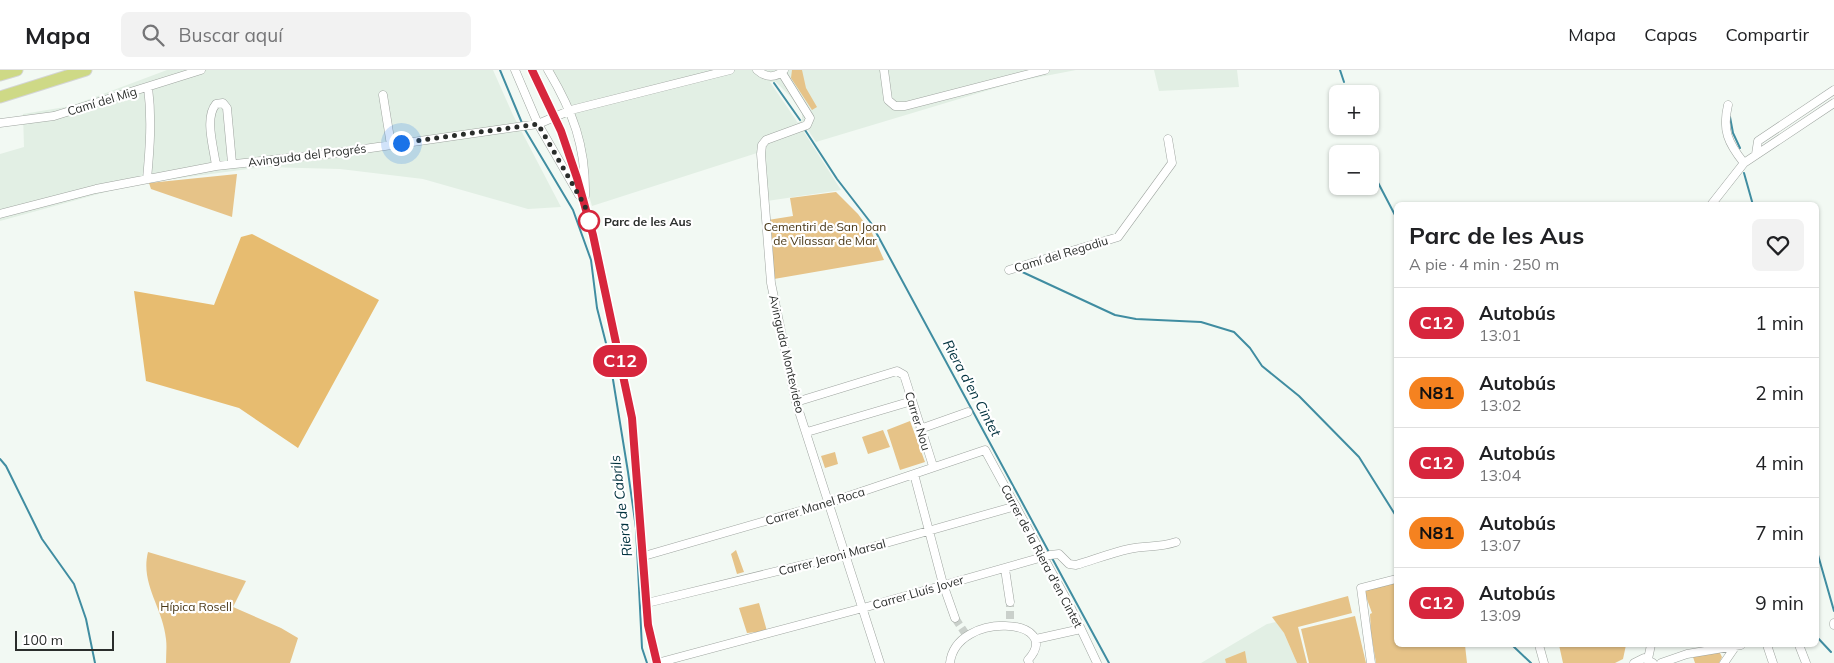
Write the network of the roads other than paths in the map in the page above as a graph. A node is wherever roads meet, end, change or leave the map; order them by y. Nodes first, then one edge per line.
1 (16, 70) edge
2 (86, 70) edge
3 (201, 70) edge
4 (515, 70) edge
5 (532, 70) edge
6 (548, 70) edge
7 (730, 70) edge
8 (757, 70) edge
9 (884, 70) edge
10 (1045, 70) edge
11 (783, 71) edge
12 (0, 75) edge
13 (148, 87) junction
14 (1834, 90) edge
15 (383, 95) dead end
16 (0, 97) edge
17 (1834, 103) edge
18 (1728, 105) dead end
19 (571, 110) junction
20 (0, 123) edge
21 (538, 124) junction
22 (1168, 139) dead end
23 (391, 144) junction
24 (1756, 154) junction
25 (232, 163) junction
26 (1744, 163) junction
27 (216, 166) junction
28 (146, 178) junction
29 (1713, 202) edge
30 (585, 206) junction
31 (0, 214) edge
32 (1009, 270) dead end
33 (912, 401) junction
34 (796, 402) junction
35 (968, 412) dead end
36 (920, 429) junction
37 (807, 432) junction
38 (985, 450) joint
39 (933, 466) junction
40 (914, 474) junction
41 (828, 503) junction
42 (1016, 506) junction
43 (929, 530) junction
44 (1176, 542) dead end
45 (844, 555) junction
46 (644, 556) junction
47 (1043, 556) junction
48 (1005, 568) junction
49 (1394, 580) edge
50 (943, 584) junction
51 (1010, 602) tunnel mouth
52 (646, 603) junction
53 (862, 608) junction
54 (955, 618) tunnel mouth
55 (1081, 629) junction
56 (1036, 639) junction
57 (1540, 647) edge
58 (1651, 647) edge
59 (1732, 647) edge
60 (1737, 647) edge
61 (1768, 647) edge
62 (1800, 647) edge
63 (1687, 654) junction
64 (1650, 661) edge
65 (656, 663) edge
66 (879, 663) edge
67 (950, 663) edge
68 (1029, 663) edge
69 (1097, 663) edge
70 (1371, 663) edge
71 (1544, 663) edge
72 (1634, 663) edge
73 (1661, 663) edge
74 (1690, 663) edge
75 (1724, 663) edge
76 (1773, 663) edge
77 (1806, 663) edge

1 - 12 highway
2 - 16 highway
3 - 13 street, Camí del Mig
4 - 21 street
5 - 30 street, bridge
6 - 19 street
7 - 19 street, Avinguda del Progrés
8 - 11 street
9 - 10 street
11 - 34 street, Avinguda Montevideo
13 - 20 street, Camí del Mig
13 - 28 street
14 - 24 street
15 - 23 street
17 - 24 street
18 - 26 street
19 - 21 street, Avinguda del Progrés
19 - 30 street
21 - 23 street, Avinguda del Progrés
21 - 30 street
22 - 32 street, Camí del Regadiu
23 - 25 street, Avinguda del Progrés
24 - 26 street
25 - 27 street, Avinguda del Progrés
25 - 27 street
26 - 29 street
27 - 28 street, Avinguda del Progrés
28 - 31 street, Avinguda del Progrés
30 - 46 street
33 - 34 street, Carrer Nou
33 - 36 street, Carrer Nou
33 - 37 street
34 - 37 street, Avinguda Montevideo
35 - 36 street
36 - 39 street, Carrer Nou
37 - 41 street, Avinguda Montevideo
38 - 39 street, Carrer Manel Roca
38 - 42 street, Carrer de la Riera d'en Cintet
39 - 40 street, Carrer Manel Roca
40 - 41 street, Carrer Manel Roca
40 - 43 street
41 - 45 street, Avinguda Montevideo
41 - 46 street, Carrer Manel Roca
42 - 43 street, Carrer Jeroni Marsal
42 - 47 street, Carrer de la Riera d'en Cintet
43 - 45 street, Carrer Jeroni Marsal
43 - 50 street
44 - 47 street, Carrer Lluís Jover
45 - 52 street, Carrer Jeroni Marsal
45 - 53 street, Avinguda Montevideo
46 - 52 street
47 - 48 street, Carrer Lluís Jover
47 - 55 street, Carrer de la Riera d'en Cintet
48 - 50 street, Carrer Lluís Jover
48 - 51 street
49 - 70 street
50 - 53 street, Carrer Lluís Jover
50 - 54 street
52 - 65 street
53 - 65 street, Carrer Lluís Jover
53 - 66 street, Avinguda Montevideo
55 - 56 street
55 - 69 street, Carrer de la Riera d'en Cintet
56 - 67 street
56 - 68 street
57 - 71 street
58 - 64 street
59 - 63 street
60 - 75 street
61 - 76 street
62 - 77 street
63 - 73 street
63 - 74 street
64 - 72 street

